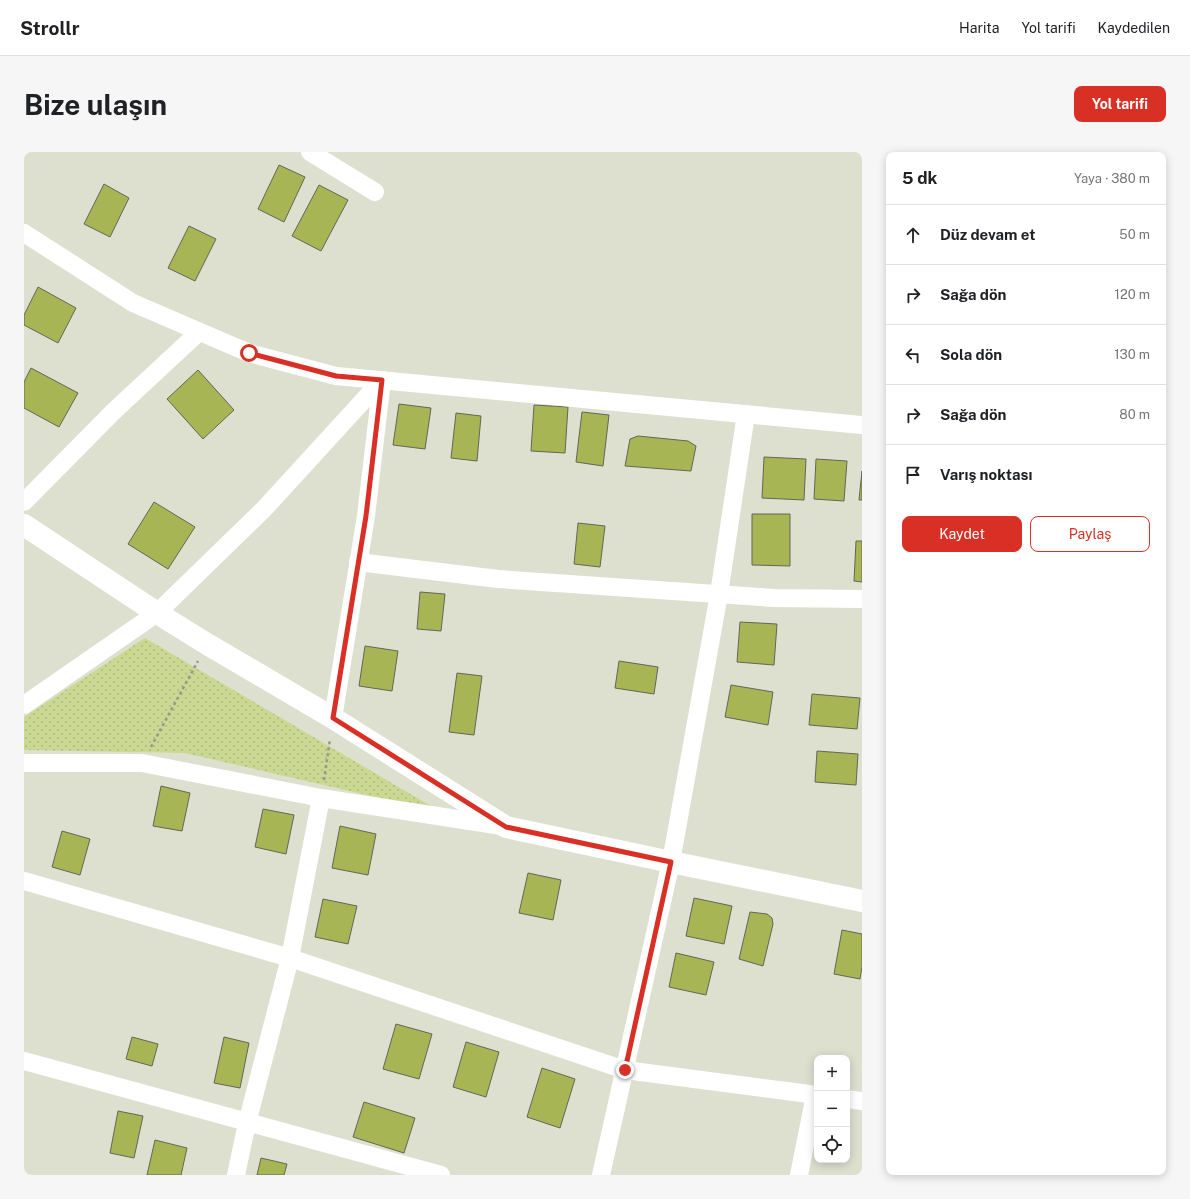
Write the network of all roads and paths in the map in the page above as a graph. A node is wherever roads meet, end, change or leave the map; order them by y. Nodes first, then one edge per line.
1 (310, 152) edge
2 (375, 192) dead end
3 (24, 233) edge
4 (199, 332) junction
5 (382, 380) junction
6 (746, 414) junction
7 (862, 425) edge
8 (24, 502) edge
9 (24, 526) edge
10 (358, 562) junction
11 (719, 594) junction
12 (862, 599) edge
13 (157, 612) junction
14 (207, 644) junction
15 (24, 705) edge
16 (333, 718) junction
17 (24, 763) edge
18 (142, 763) junction
19 (321, 798) junction
20 (506, 827) junction
21 (671, 862) junction
22 (24, 881) edge
23 (862, 901) edge
24 (290, 958) junction
25 (24, 1061) edge
26 (625, 1070) junction
27 (814, 1095) edge
28 (850, 1099) edge
29 (862, 1101) edge
30 (814, 1104) edge
31 (247, 1123) junction
32 (236, 1175) edge
33 (441, 1175) edge
34 (601, 1175) edge
35 (799, 1175) edge

1 - 2 street
3 - 4 street
4 - 5 street
4 - 8 street
5 - 6 street
5 - 10 street
5 - 13 street
6 - 7 street
6 - 11 street
9 - 13 street
10 - 11 street
10 - 16 street
11 - 12 street
11 - 21 street
13 - 14 street
13 - 15 street
14 - 16 street
14 - 18 path
16 - 19 path
16 - 20 street
17 - 18 street
18 - 19 street
19 - 20 street
19 - 24 street
20 - 21 street
21 - 23 street
21 - 26 street
22 - 24 street
24 - 26 street
24 - 31 street
25 - 31 street
26 - 27 street
26 - 34 street
28 - 29 street
30 - 35 street
31 - 32 street
31 - 33 street

